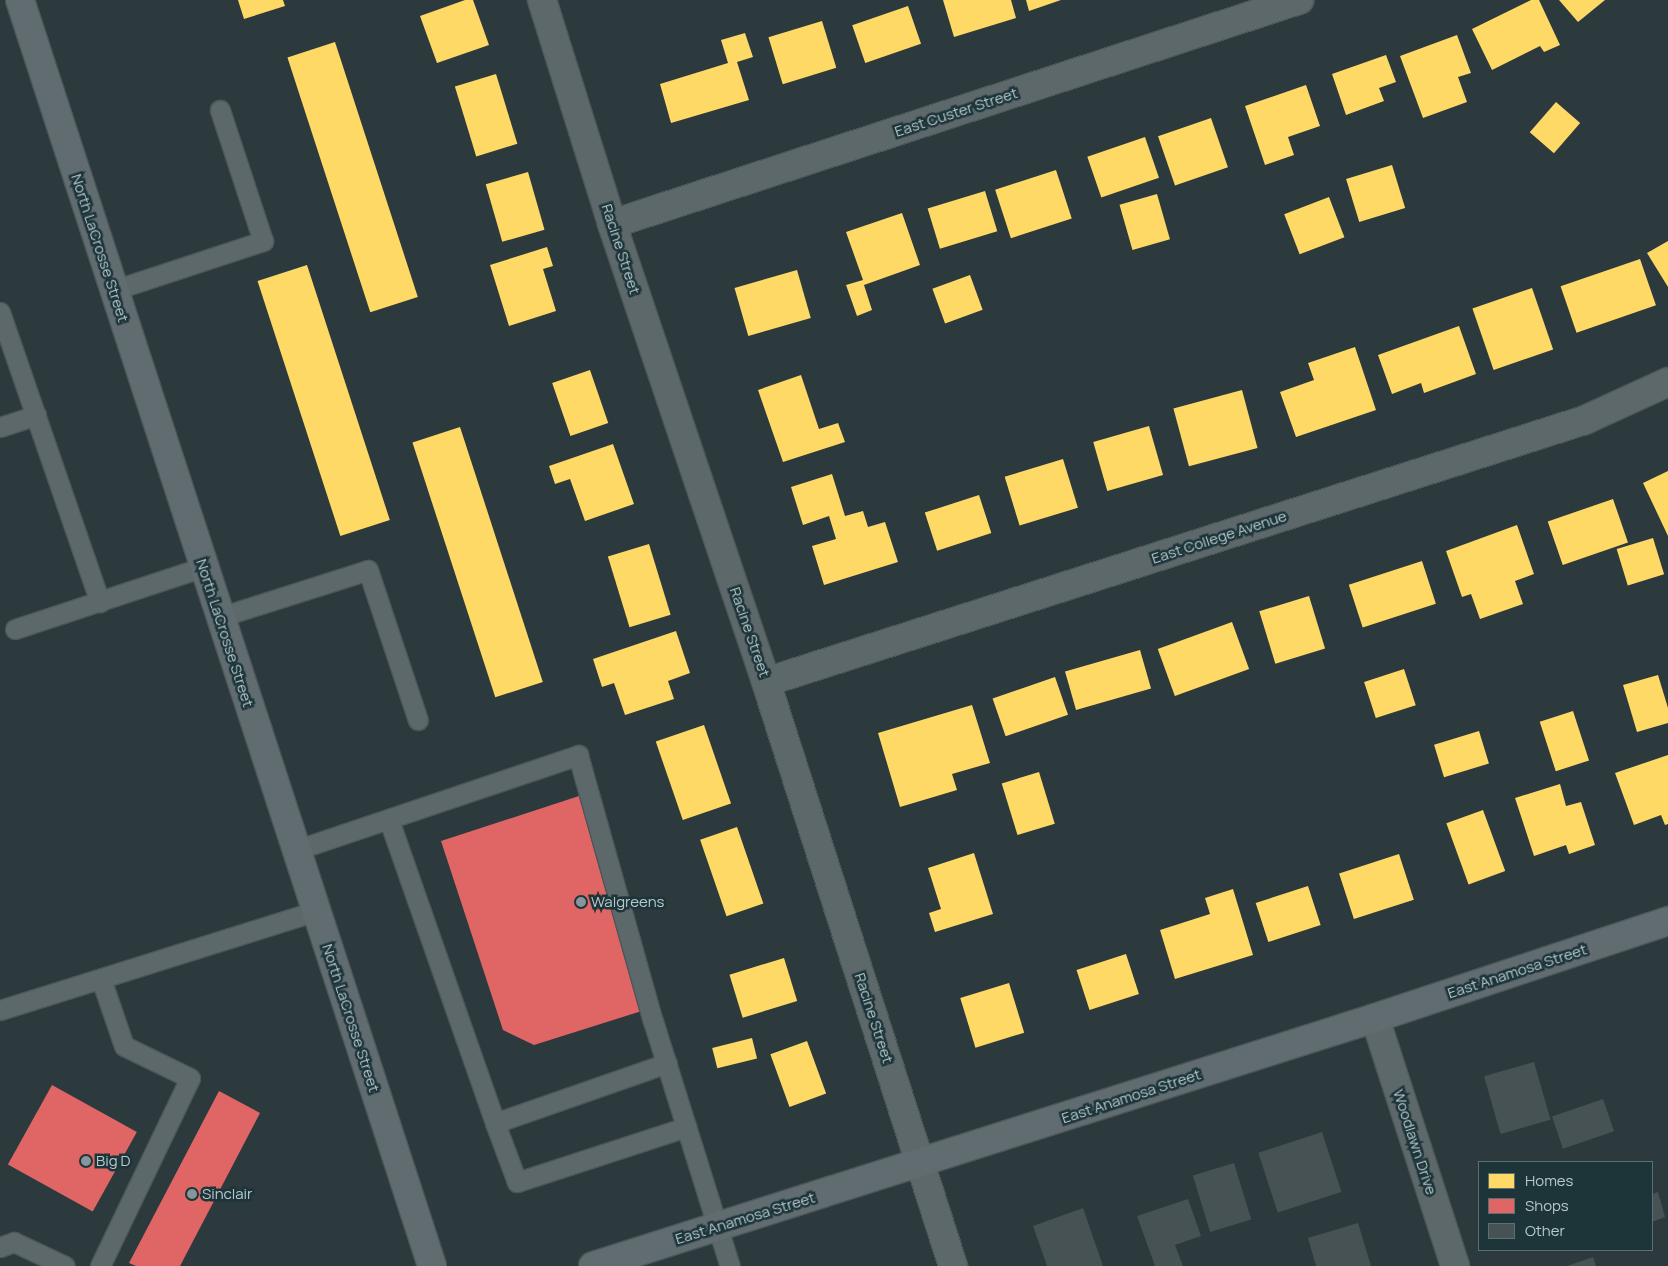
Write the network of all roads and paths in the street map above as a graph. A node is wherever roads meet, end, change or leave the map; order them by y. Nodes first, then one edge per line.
1 (20, 0) edge
2 (542, 0) edge
3 (1299, 0) edge
4 (220, 110) dead end
5 (612, 224) junction
6 (114, 290) junction
7 (0, 312) edge
8 (1668, 382) edge
9 (36, 415) junction
10 (0, 427) edge
11 (204, 566) junction
12 (100, 602) junction
13 (220, 617) junction
14 (15, 629) dead end
15 (766, 682) junction
16 (418, 720) dead end
17 (389, 820) junction
18 (296, 850) junction
19 (316, 911) junction
20 (1668, 921) edge
21 (100, 978) junction
22 (0, 1010) edge
23 (1375, 1018) junction
24 (667, 1064) junction
25 (495, 1123) junction
26 (686, 1127) junction
27 (920, 1163) junction
28 (718, 1227) junction
29 (0, 1247) edge
30 (65, 1266) edge
31 (100, 1266) edge
32 (432, 1266) edge
33 (593, 1266) edge
34 (730, 1266) edge
35 (953, 1266) edge
36 (1455, 1266) edge

1 - 6 main road, North LaCrosse Street
2 - 5 street, Racine Street
3 - 5 street, East Custer Street
4 - 6 lane
5 - 15 street, Racine Street
6 - 11 main road, North LaCrosse Street
7 - 9 lane
8 - 15 street, East College Avenue
9 - 10 lane
9 - 12 lane
11 - 12 lane
11 - 13 main road, North LaCrosse Street
12 - 14 lane
13 - 16 lane
13 - 18 main road, North LaCrosse Street
15 - 27 street, Racine Street
17 - 18 lane
17 - 24 lane
17 - 25 lane
18 - 19 main road, North LaCrosse Street
19 - 21 lane
19 - 32 main road, North LaCrosse Street
20 - 23 main road, East Anamosa Street
21 - 22 lane
21 - 31 lane
23 - 27 main road, East Anamosa Street
23 - 36 street, Woodlawn Drive
24 - 25 lane
24 - 26 lane
25 - 26 lane
26 - 28 lane
27 - 28 main road, East Anamosa Street
27 - 35 street, Racine Street
28 - 33 main road, East Anamosa Street
28 - 34 lane
29 - 30 lane

